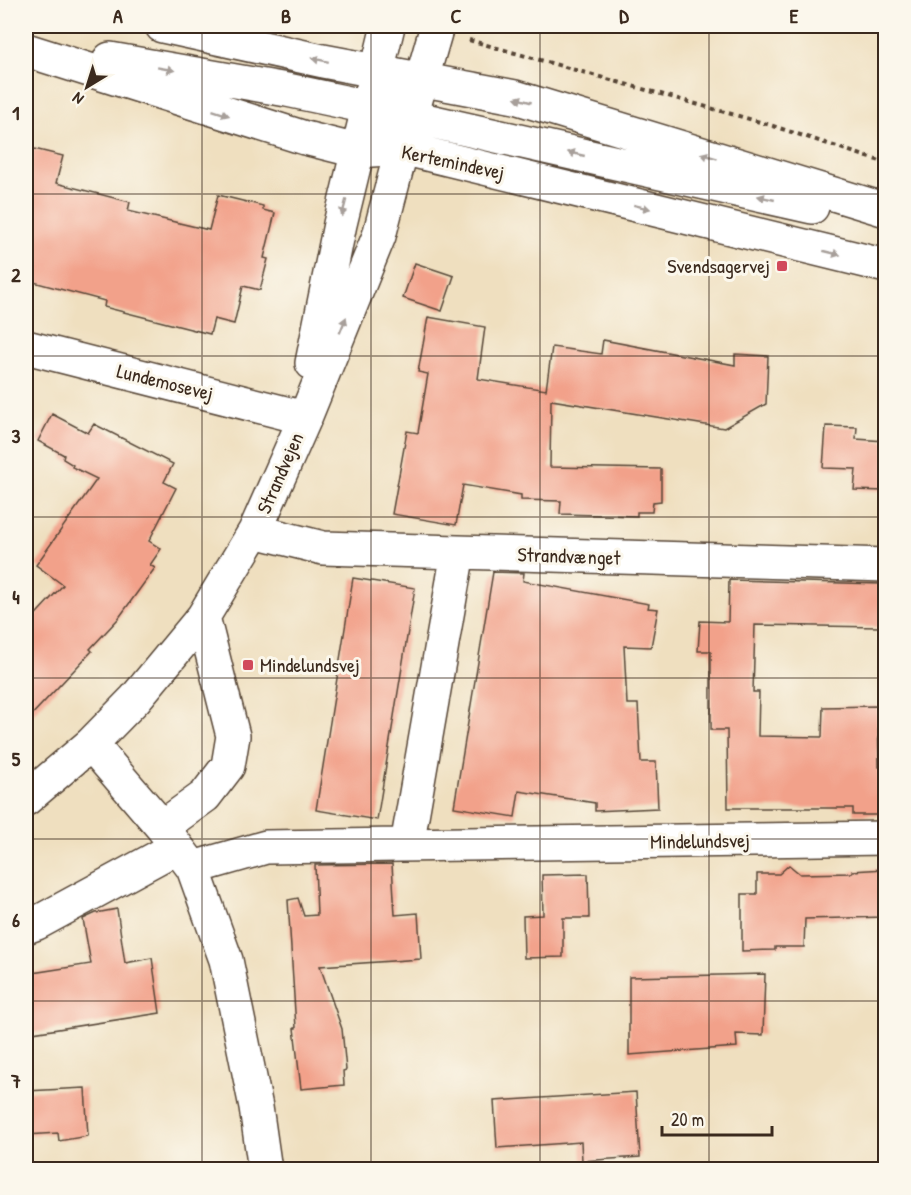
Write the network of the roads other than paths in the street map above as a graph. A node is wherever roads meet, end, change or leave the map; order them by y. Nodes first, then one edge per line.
1 (162, 26) edge
2 (388, 26) edge
3 (437, 26) edge
4 (26, 44) edge
5 (26, 50) edge
6 (378, 71) junction
7 (422, 79) junction
8 (368, 107) junction
9 (412, 117) junction
10 (402, 148) junction
11 (357, 151) junction
12 (885, 210) edge
13 (885, 222) edge
14 (885, 266) edge
15 (26, 347) edge
16 (305, 418) junction
17 (255, 531) junction
18 (458, 552) junction
19 (885, 565) edge
20 (203, 618) junction
21 (91, 744) junction
22 (26, 799) edge
23 (885, 838) edge
24 (407, 845) junction
25 (177, 847) junction
26 (26, 927) edge
27 (265, 1170) edge

6 -> 1 street
2 - 6 street
3 - 7 street
4 -> 8 street
5 -> 11 street, Kertemindevej
6 - 7 street
6 - 8 street
7 - 8 street
7 - 9 street, Strandvejen
12 -> 7 street
8 - 11 street
9 - 10 street, Strandvejen
9 - 11 street
13 -> 9 street
10 - 11 street, Kertemindevej
10 -> 14 street, Kertemindevej
16 -> 10 street, Strandvejen
11 -> 16 street
15 - 16 street, Lundemosevej
16 - 17 street, Strandvejen
17 - 18 street, Strandvænget
17 - 20 street, Strandvejen
18 - 19 street, Strandvænget
18 - 24 street
20 - 21 street, Strandvejen
20 - 25 street
21 - 22 street, Strandvejen
21 - 25 street
23 - 24 street, Mindelundsvej
24 - 25 street, Mindelundsvej
25 - 26 street
25 - 27 street

